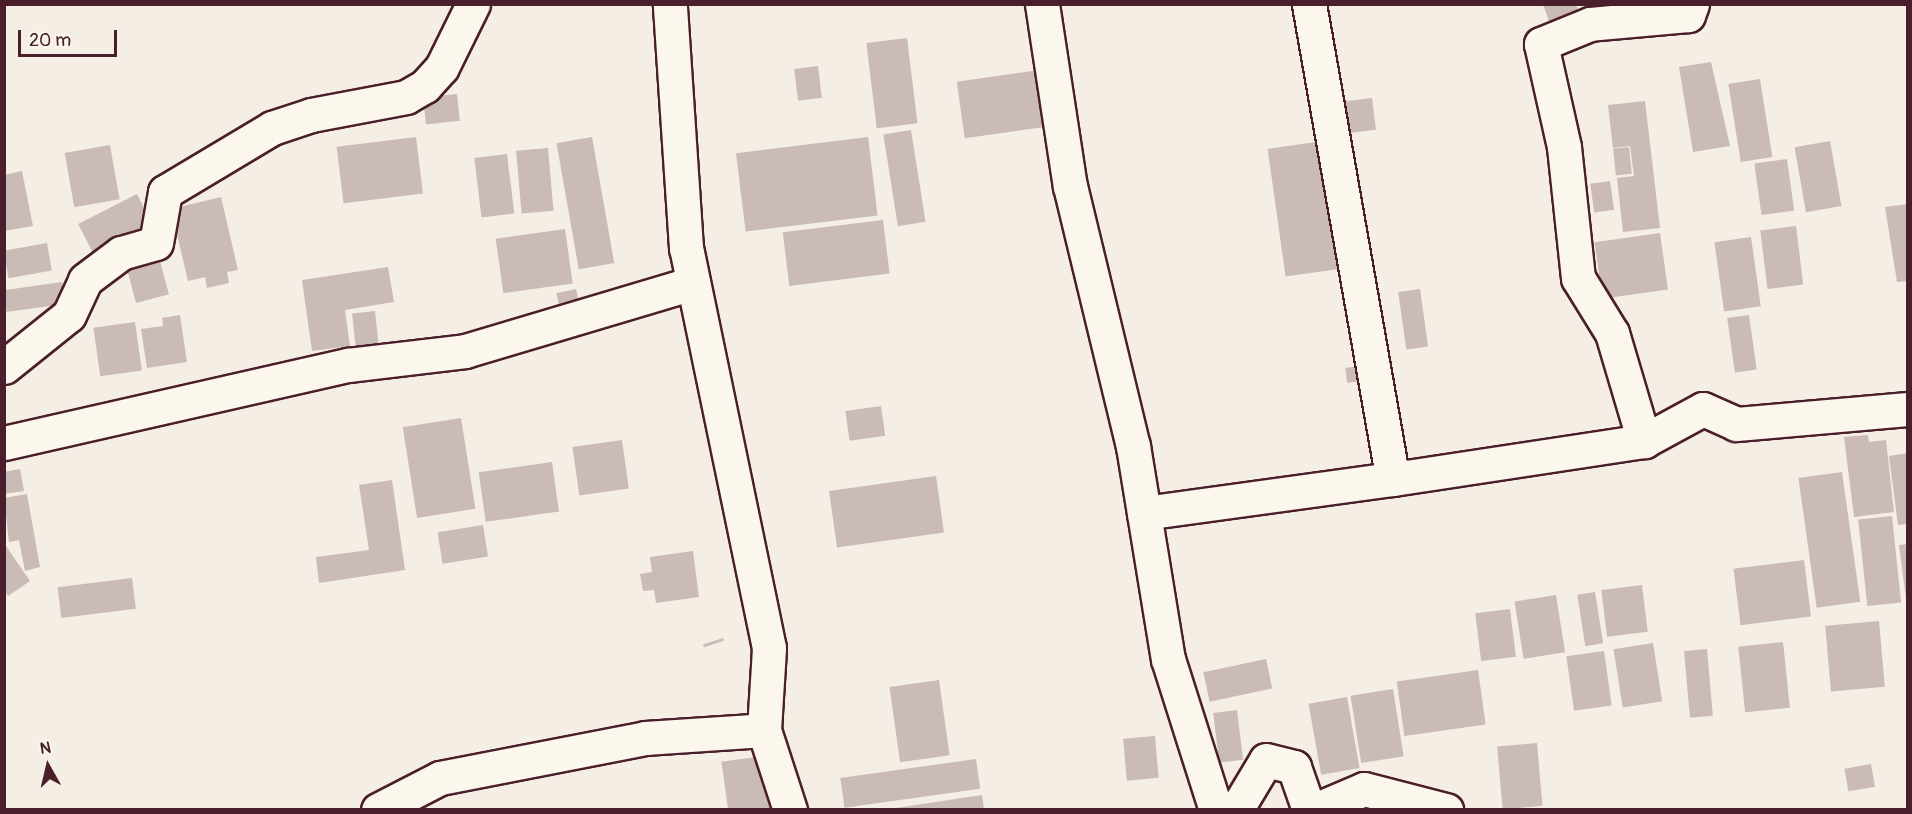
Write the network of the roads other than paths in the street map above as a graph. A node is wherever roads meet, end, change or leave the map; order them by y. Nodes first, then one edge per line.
1 (473, 4) edge
2 (670, 4) edge
3 (1042, 4) edge
4 (1309, 4) edge
5 (1692, 4) edge
6 (693, 283) junction
7 (4, 367) edge
8 (1908, 409) edge
9 (1644, 441) junction
10 (4, 443) edge
11 (1393, 479) junction
12 (1144, 513) junction
13 (764, 730) junction
14 (378, 810) edge
15 (790, 810) edge
16 (1216, 810) edge
17 (1236, 810) edge
18 (1309, 810) edge
19 (1315, 810) edge
20 (1446, 810) edge

1 - 7 street
2 - 6 street
3 - 12 street
4 - 11 street
5 - 9 street
6 - 10 street
6 - 13 street
8 - 9 street
9 - 11 street
11 - 12 street
12 - 16 street
13 - 14 street
13 - 15 street
17 - 18 street
19 - 20 street

